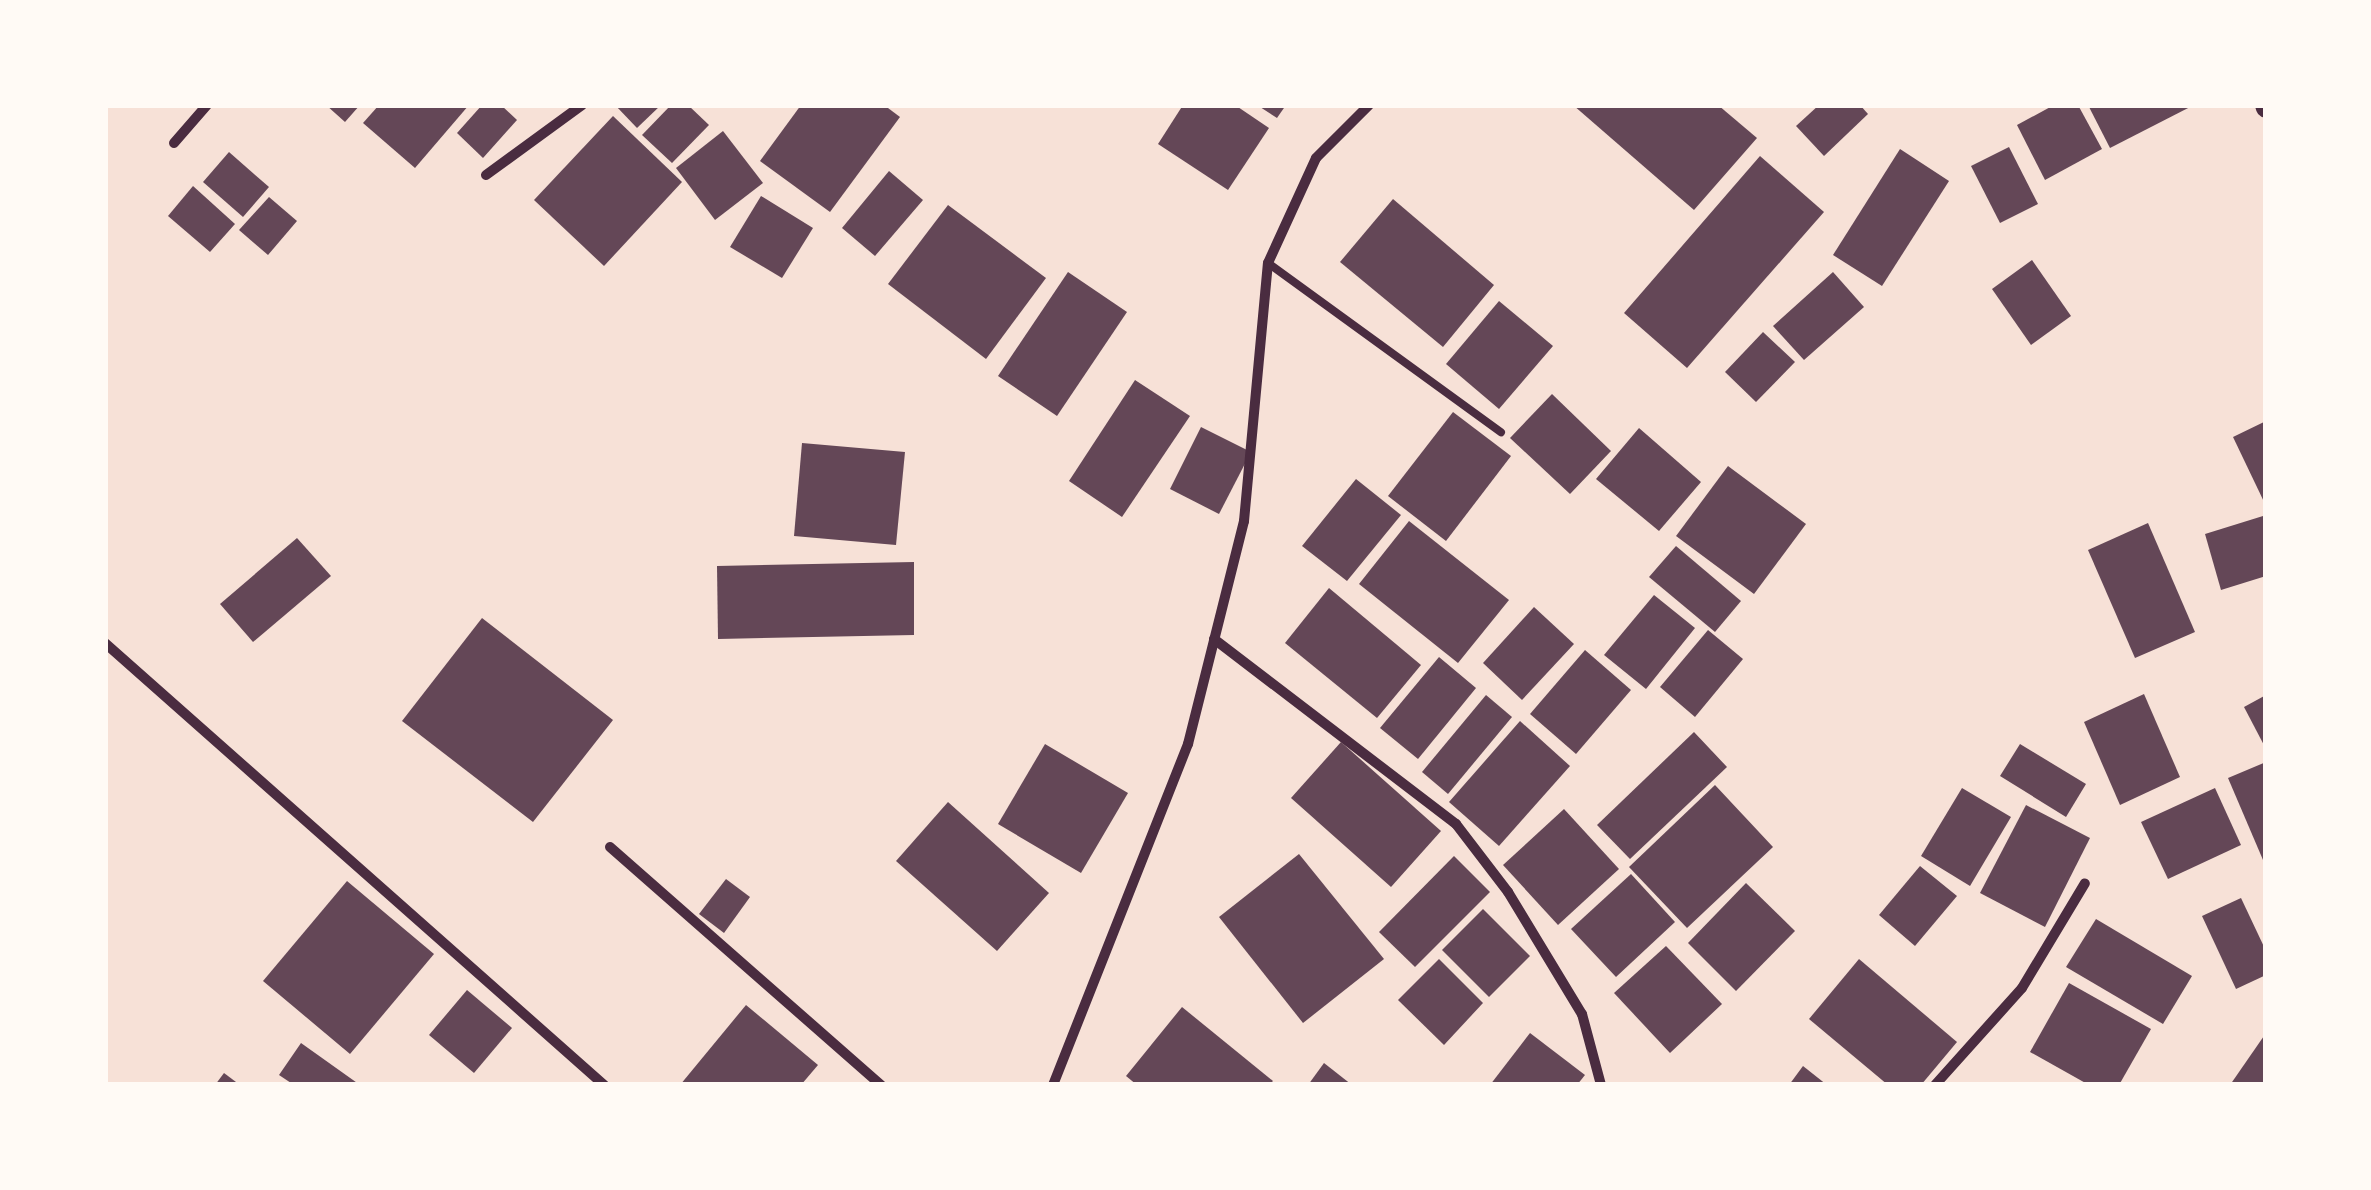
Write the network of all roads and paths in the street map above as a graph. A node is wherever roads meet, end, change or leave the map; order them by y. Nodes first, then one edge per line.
1 (207, 105) edge
2 (582, 105) edge
3 (1368, 105) edge
4 (174, 143) dead end
5 (486, 175) dead end
6 (1268, 264) junction
7 (1501, 432) dead end
8 (1214, 639) junction
9 (105, 643) edge
10 (610, 847) dead end
11 (2084, 882) dead end
12 (604, 1085) edge
13 (881, 1085) edge
14 (1053, 1085) edge
15 (1601, 1085) edge
16 (1934, 1085) edge

1 - 4 street
2 - 5 street
3 - 6 street
6 - 7 lane
6 - 8 street
8 - 14 street
8 - 15 street
9 - 12 street
10 - 13 street
11 - 16 street

